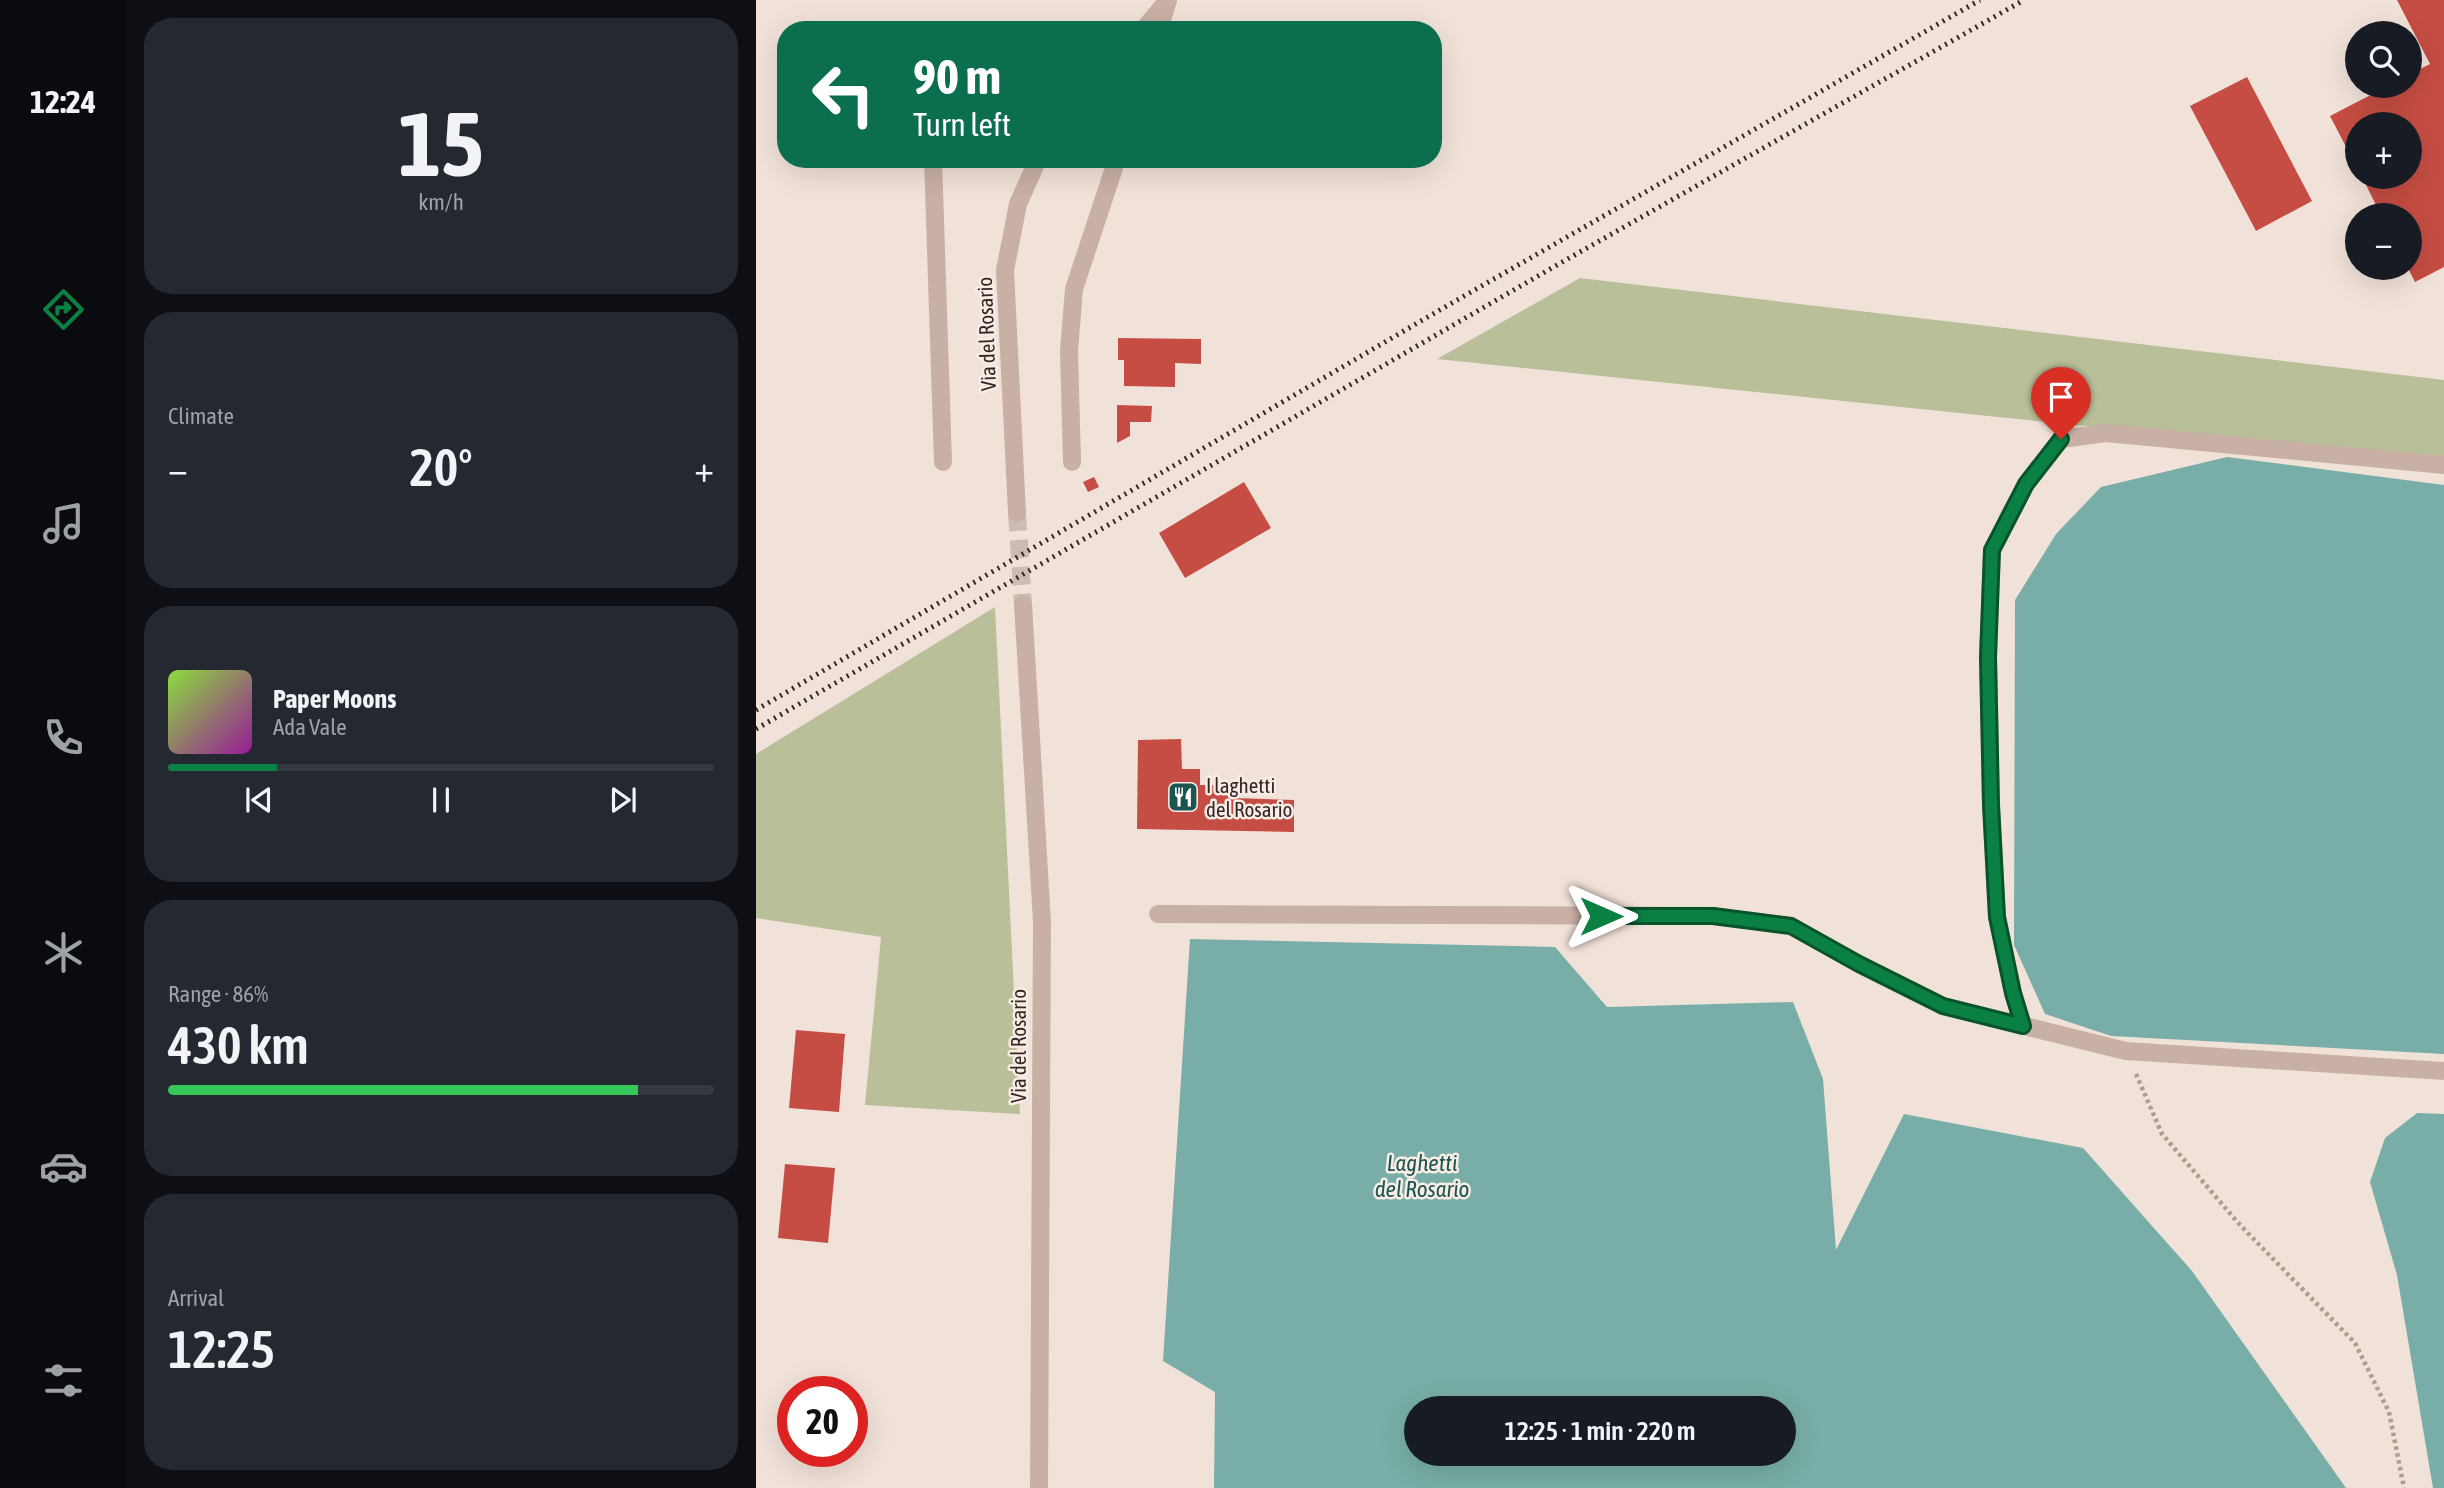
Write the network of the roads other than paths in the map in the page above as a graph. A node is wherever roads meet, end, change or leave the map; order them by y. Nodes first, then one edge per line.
1 (1168, 0) edge
2 (1150, 21) edge
3 (1162, 21) edge
4 (933, 168) edge
5 (1034, 168) edge
6 (1114, 168) edge
7 (943, 461) dead end
8 (1072, 461) dead end
9 (2444, 465) edge
10 (1017, 513) tunnel mouth
11 (1023, 604) tunnel mouth
12 (1158, 914) dead end
13 (2023, 1026) junction
14 (2444, 1071) edge
15 (1039, 1488) edge

1 - 2 street
1 - 3 street
4 - 7 street
5 - 10 street, Via del Rosario
6 - 8 street
9 - 13 street
11 - 15 street, Via del Rosario
12 - 13 street
13 - 14 street

